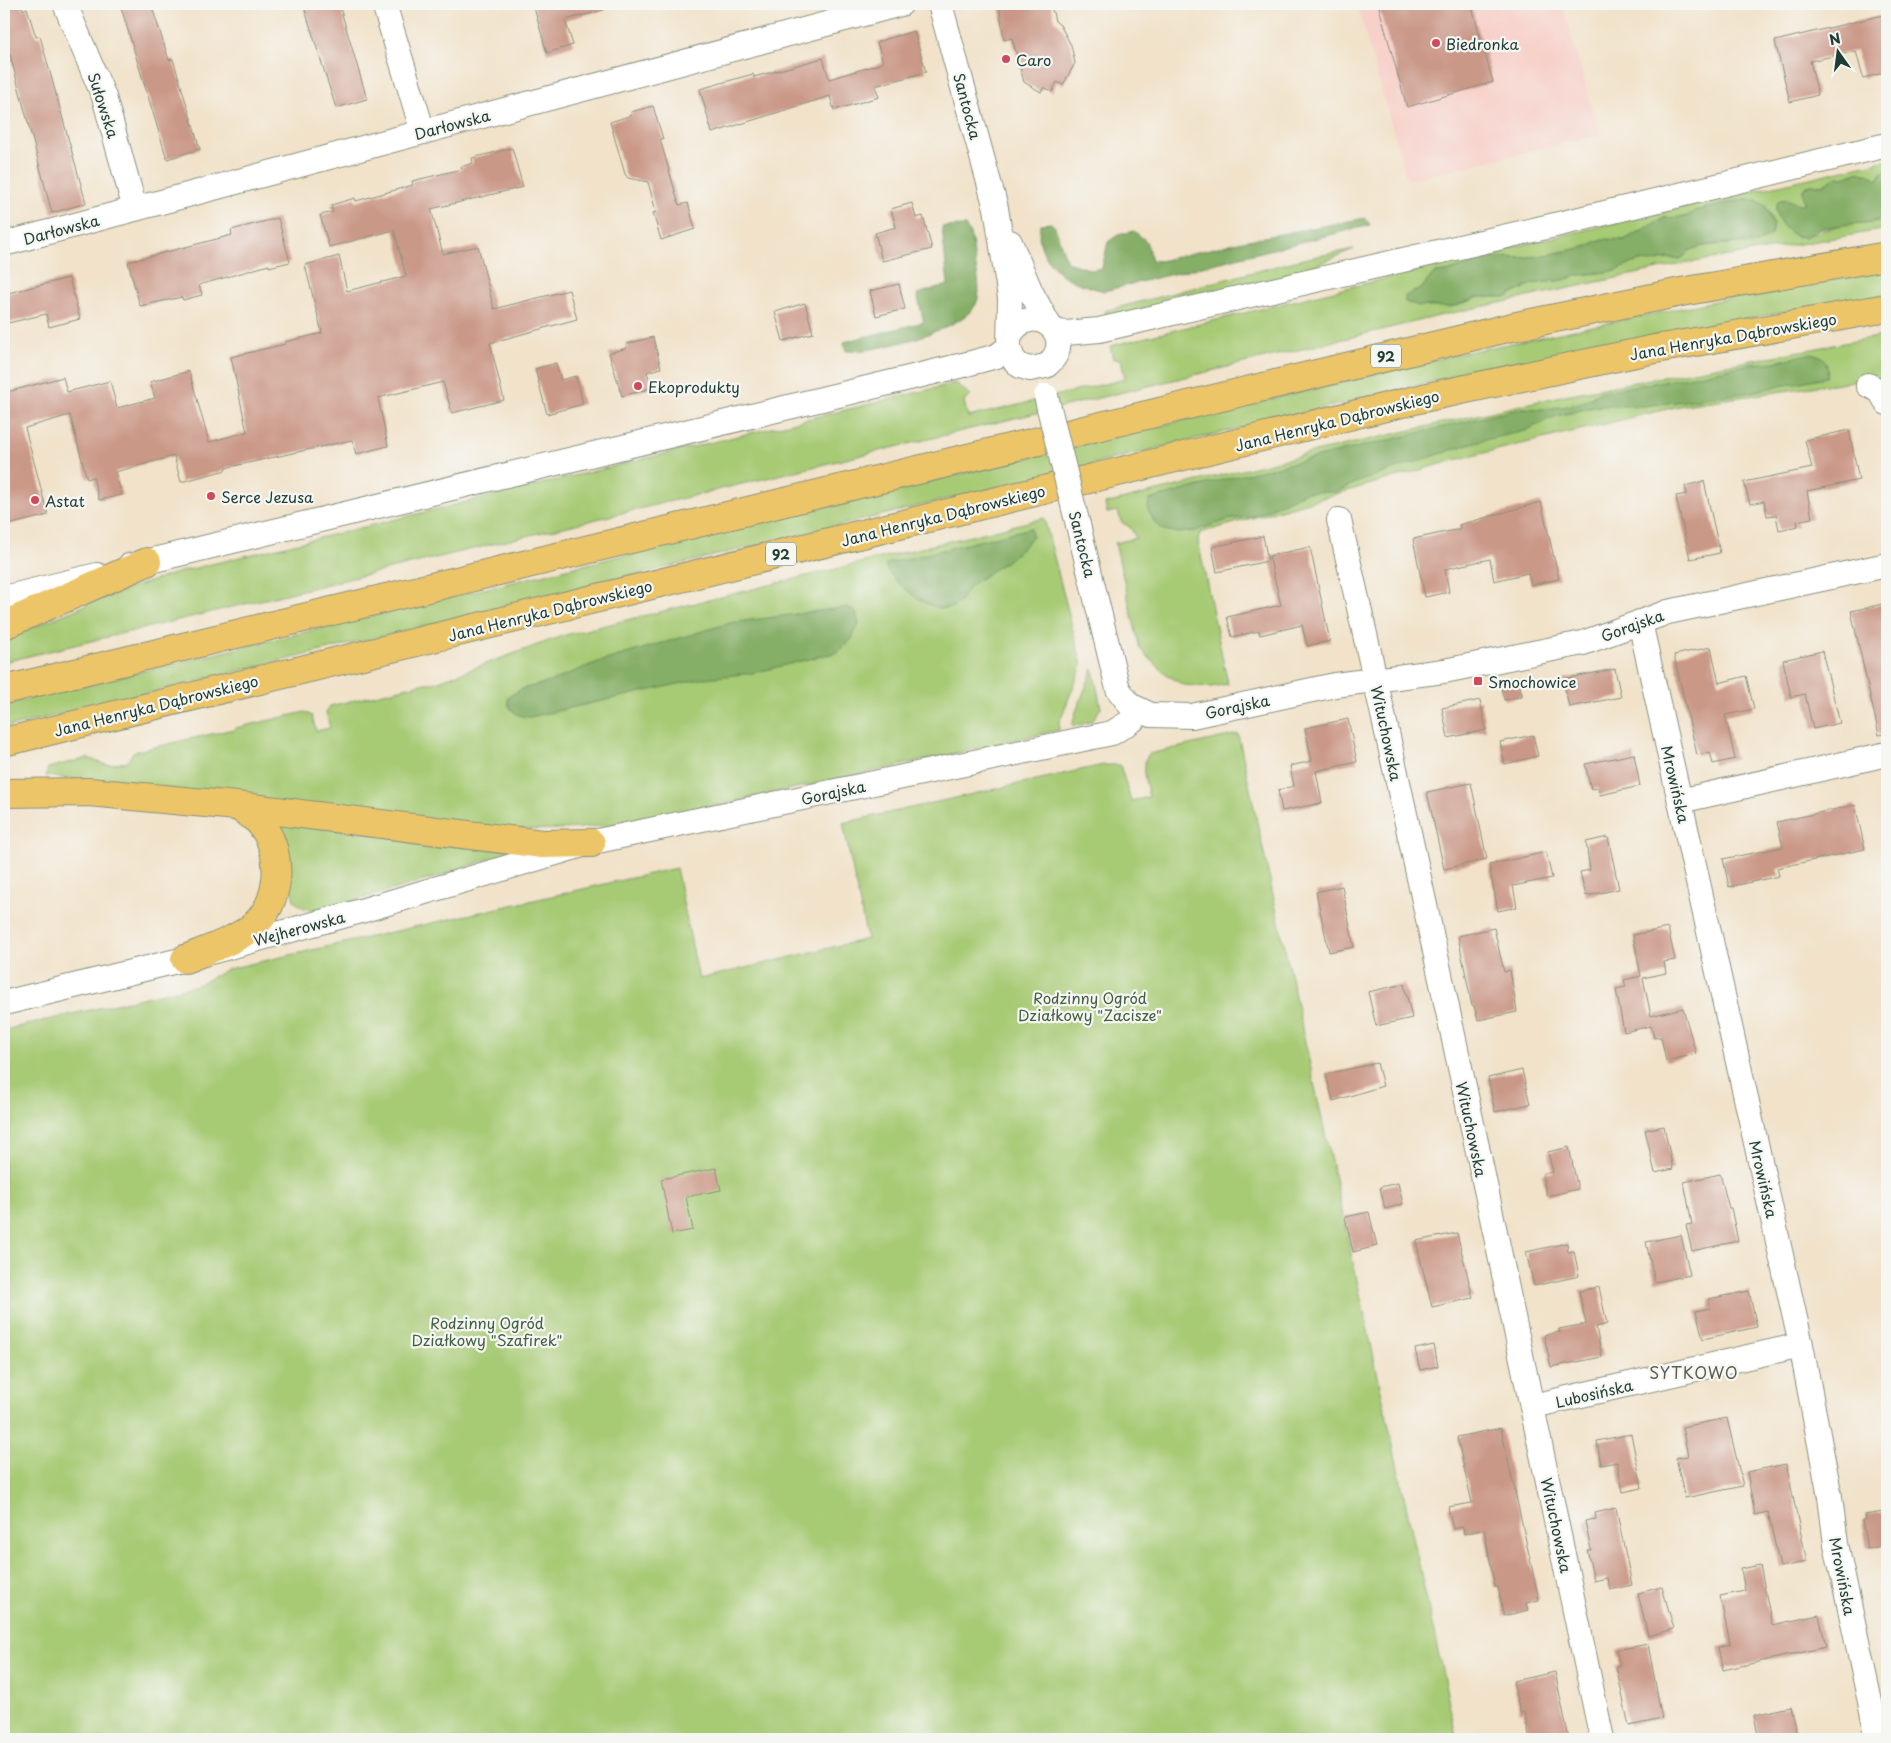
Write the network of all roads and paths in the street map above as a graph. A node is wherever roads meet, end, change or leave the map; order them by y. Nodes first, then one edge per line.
1 (65, 4) edge
2 (384, 4) edge
3 (901, 4) edge
4 (940, 4) edge
5 (423, 132) junction
6 (1887, 145) edge
7 (996, 208) junction
8 (135, 209) junction
9 (4, 244) edge
10 (1887, 256) edge
11 (1887, 308) edge
12 (1052, 328) junction
13 (1009, 341) junction
14 (1039, 369) junction
15 (1868, 385) dead end
16 (1887, 403) edge
17 (1339, 520) dead end
18 (148, 562) junction
19 (1887, 565) edge
20 (4, 598) edge
21 (1640, 622) junction
22 (4, 625) edge
23 (1375, 679) junction
24 (4, 690) edge
25 (1140, 711) junction
26 (4, 742) edge
27 (1887, 754) edge
28 (4, 793) edge
29 (1680, 801) junction
30 (236, 806) junction
31 (591, 843) junction
32 (185, 959) junction
33 (4, 1003) edge
34 (1801, 1345) junction
35 (1532, 1406) junction
36 (1602, 1739) edge
37 (1878, 1739) edge

1 - 8 street, Sułowska
2 - 5 street
3 - 5 street, Darłowska
4 - 7 street, Santocka
5 - 8 street, Darłowska
6 - 12 street
7 - 12 street, Santocka
7 - 13 street, Santocka
8 - 9 street, Darłowska
10 - 24 main road, 92
11 - 26 main road, Jana Henryka Dąbrowskiego / 92
12 - 13 street
12 - 14 street
13 - 14 street
13 - 18 street
14 - 25 street, Santocka, bridge
15 - 16 street
17 - 23 street, Wituchowska
18 - 20 street
18 - 22 main road
19 - 21 street, Gorajska
21 - 23 street, Gorajska
21 - 29 street, Mrowińska
23 - 25 street, Gorajska
23 - 35 street, Wituchowska
25 - 31 street, Gorajska
27 - 29 street
28 - 30 main road
29 - 34 street, Mrowińska
30 - 31 main road
30 - 32 main road
31 - 32 street, Wejherowska
32 - 33 street, Wejherowska
34 - 35 street, Lubosińska
34 - 37 street, Mrowińska
35 - 36 street, Wituchowska

